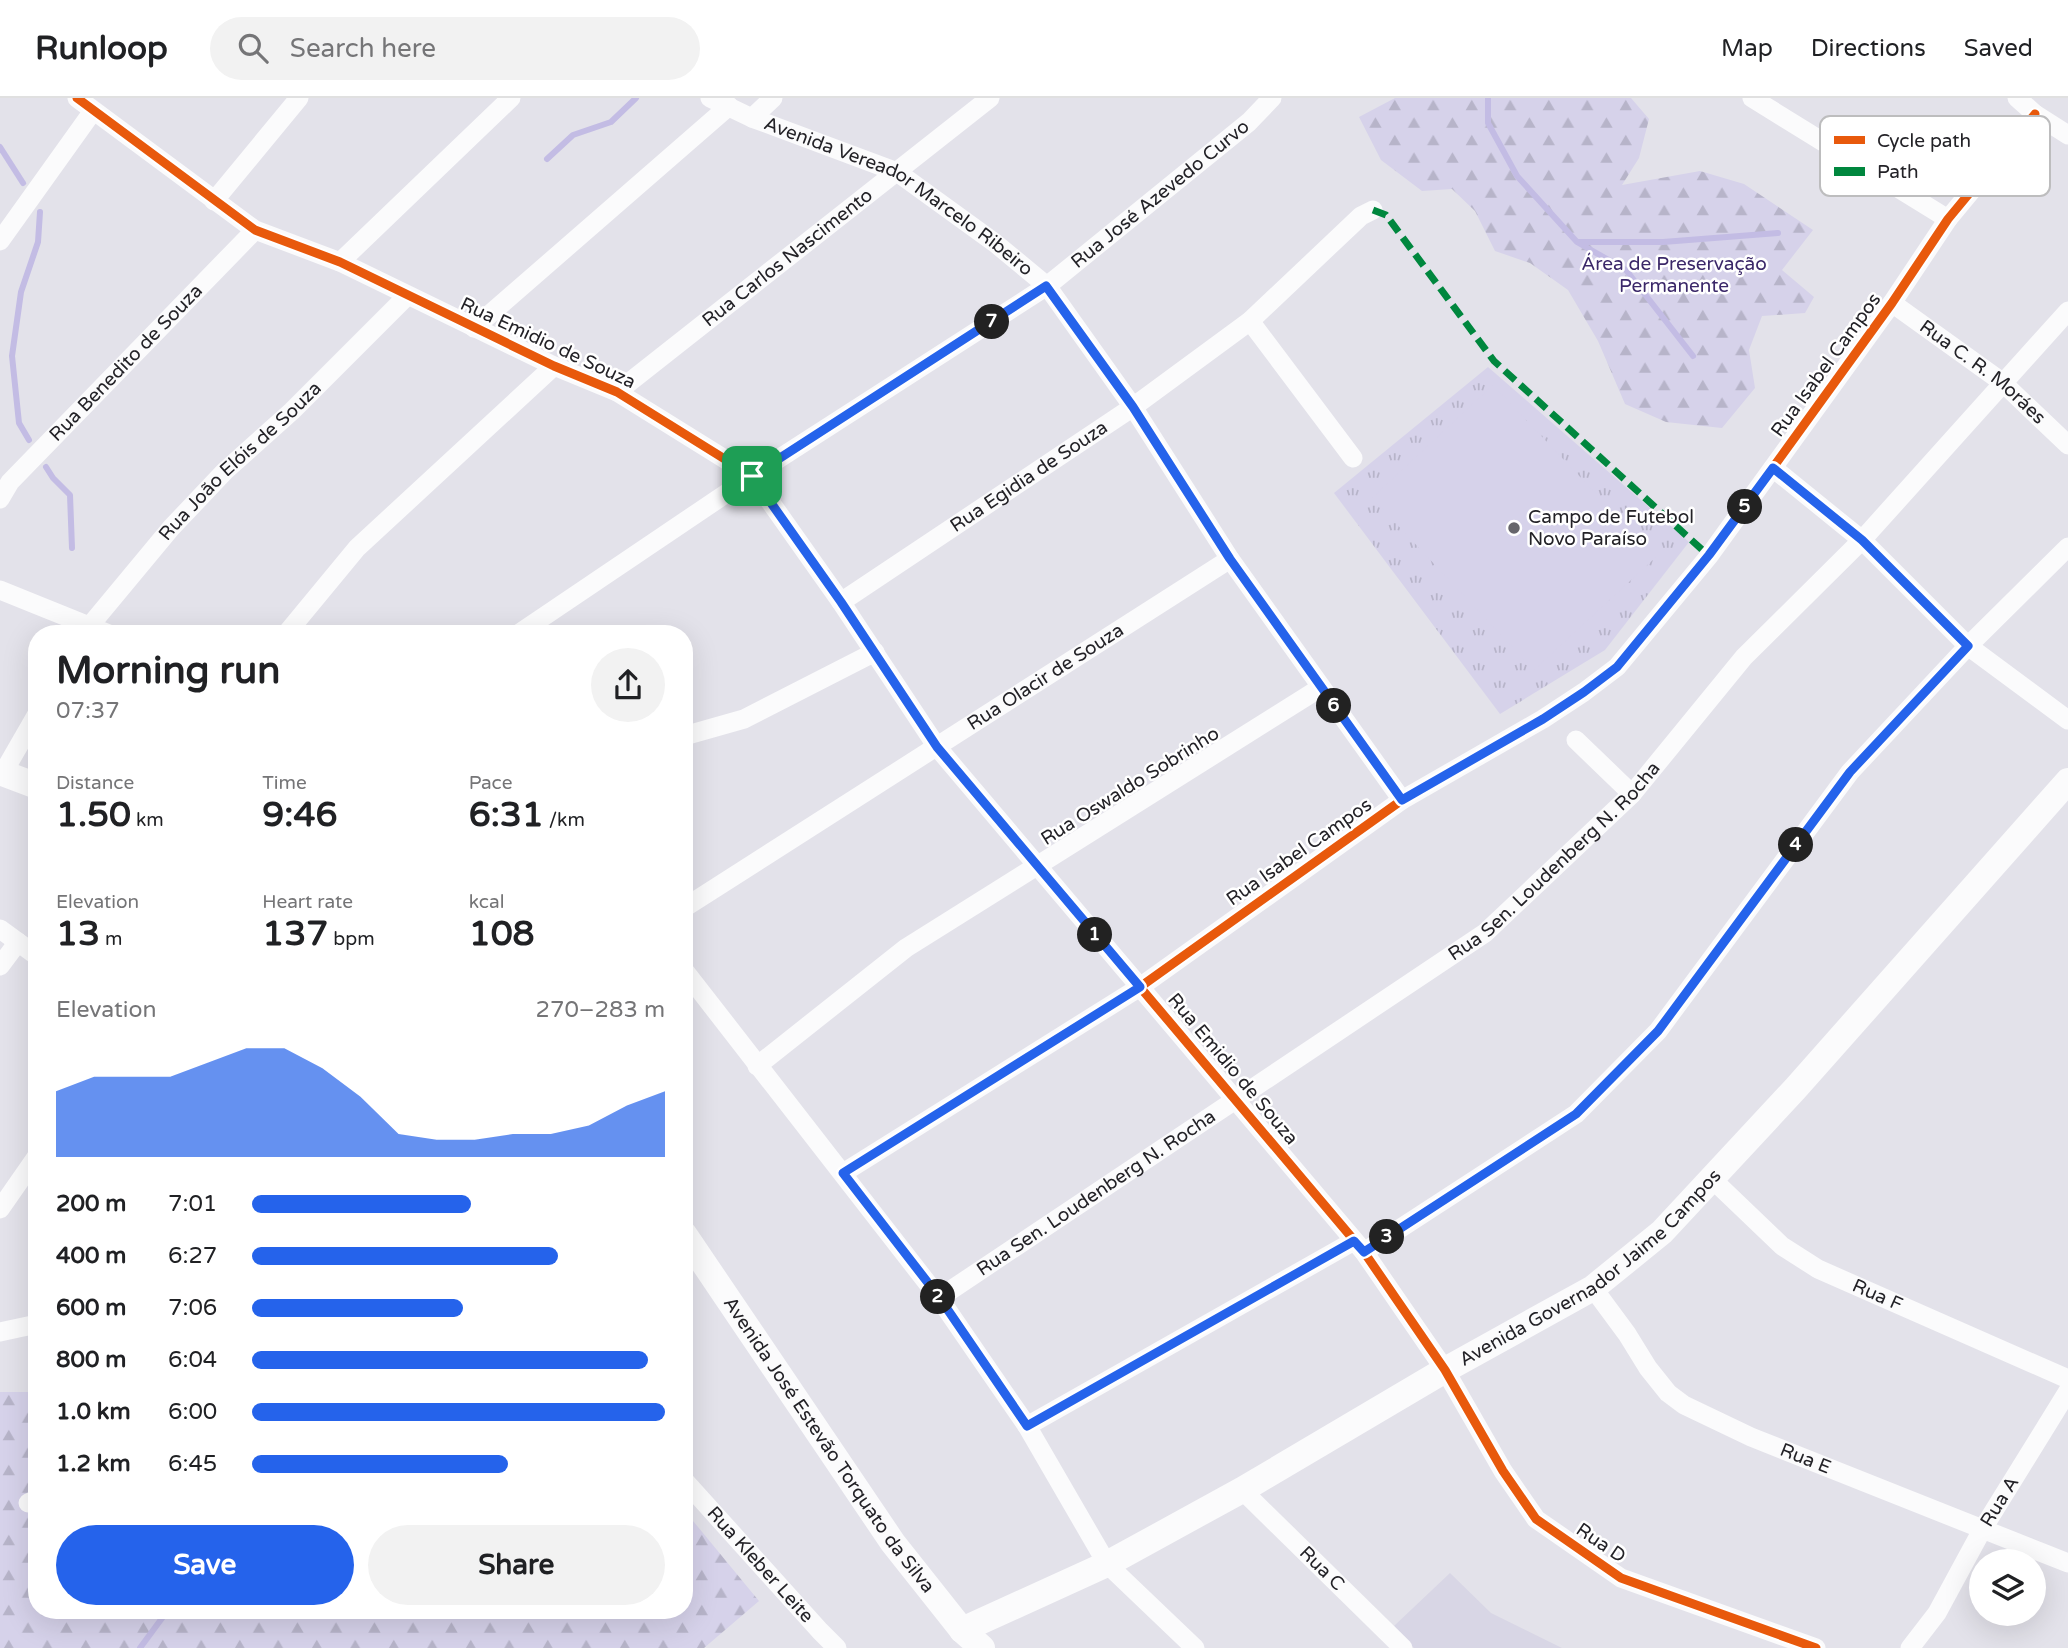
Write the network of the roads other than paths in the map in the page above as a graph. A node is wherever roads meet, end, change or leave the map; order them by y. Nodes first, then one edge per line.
1 (77, 98) edge
2 (299, 98) edge
3 (511, 98) edge
4 (710, 98) edge
5 (773, 98) edge
6 (990, 98) edge
7 (1272, 98) edge
8 (1752, 98) edge
9 (2017, 98) edge
10 (729, 106) junction
11 (93, 111) junction
12 (2035, 114) joint
13 (2038, 116) edge
14 (752, 118) junction
15 (2050, 124) edge
16 (2068, 135) edge
17 (1820, 140) edge
18 (897, 172) junction
19 (1911, 196) edge
20 (1967, 196) edge
21 (214, 201) junction
22 (1373, 210) dead end
23 (1948, 219) junction
24 (254, 230) junction
25 (0, 241) edge
26 (340, 262) junction
27 (1046, 286) junction
28 (407, 296) junction
29 (1892, 303) junction
30 (2068, 311) edge
31 (1250, 321) junction
32 (474, 328) junction
33 (554, 366) junction
34 (2002, 382) junction
35 (617, 391) junction
36 (1133, 407) junction
37 (2068, 446) edge
38 (1353, 458) dead end
39 (1773, 468) junction
40 (752, 476) junction
41 (0, 499) edge
42 (1862, 540) junction
43 (2068, 547) edge
44 (1230, 559) junction
45 (0, 590) edge
46 (841, 602) junction
47 (74, 625) edge
48 (89, 625) edge
49 (293, 625) edge
50 (531, 625) edge
51 (1968, 646) junction
52 (875, 652) junction
53 (1320, 688) junction
54 (2068, 720) edge
55 (28, 728) edge
56 (693, 733) edge
57 (1576, 740) dead end
58 (937, 747) junction
59 (1, 772) edge
60 (2068, 781) edge
61 (28, 782) edge
62 (1632, 794) junction
63 (1402, 800) junction
64 (1035, 865) junction
65 (693, 902) edge
66 (0, 929) edge
67 (18, 942) junction
68 (28, 949) edge
69 (0, 966) edge
70 (693, 982) edge
71 (1140, 987) junction
72 (757, 1066) junction
73 (1236, 1100) junction
74 (28, 1169) edge
75 (843, 1173) junction
76 (1711, 1178) junction
77 (0, 1209) edge
78 (1359, 1246) junction
79 (693, 1247) edge
80 (1593, 1288) junction
81 (939, 1297) junction
82 (28, 1326) edge
83 (0, 1332) edge
84 (1445, 1370) junction
85 (2068, 1379) edge
86 (2066, 1398) edge
87 (1027, 1426) junction
88 (693, 1490) edge
89 (1242, 1490) junction
90 (1982, 1531) junction
91 (2068, 1563) edge
92 (1107, 1564) junction
93 (962, 1630) junction
94 (837, 1648) edge
95 (982, 1648) edge
96 (1195, 1648) edge
97 (1403, 1648) edge
98 (1816, 1648) edge
99 (1910, 1648) edge

1 - 11 street, Rua Emidio de Souza
2 - 21 street
3 - 26 street
4 - 10 street, Avenida Vereador Marcelo Ribeiro
5 - 14 street
6 - 18 street, Rua Carlos Nascimento
7 - 27 street, Rua José Azevedo Curvo
8 - 17 street
9 - 12 street
10 - 14 street, Avenida Vereador Marcelo Ribeiro
10 - 32 street
11 - 21 street, Rua Emidio de Souza
11 - 25 street
12 - 13 street
14 - 18 street, Avenida Vereador Marcelo Ribeiro
15 - 16 street
18 - 27 street, Avenida Vereador Marcelo Ribeiro
18 - 35 street, Rua Carlos Nascimento
19 - 23 street
20 - 23 street, Rua Isabel Campos
21 - 24 street, Rua Emidio de Souza
22 - 31 street, Rua Egidia de Souza
23 - 29 street, Rua Isabel Campos
24 - 26 street, Rua Emidio de Souza
24 - 41 street, Rua Benedito de Souza
26 - 28 street, Rua Emidio de Souza
27 - 36 street, Avenida Vereador Marcelo Ribeiro
27 - 40 street, Rua José Azevedo Curvo
28 - 32 street, Rua Emidio de Souza
28 - 48 street, Rua João Elóis de Souza
29 - 34 street, Rua C. R. Moráes
29 - 39 street, Rua Isabel Campos
30 - 34 street, Rua Sen. Loudenberg N. Rocha
31 - 36 street, Rua Egidia de Souza
31 - 38 street
32 - 33 street, Rua Emidio de Souza
33 - 35 street, Rua Emidio de Souza
33 - 49 street
34 - 37 street, Rua C. R. Moráes
34 - 42 street, Rua Sen. Loudenberg N. Rocha
35 - 40 street, Rua Emidio de Souza
36 - 44 street, Avenida Vereador Marcelo Ribeiro
36 - 46 street, Rua Egidia de Souza
39 - 42 street
39 - 63 street, Rua Isabel Campos
40 - 46 street, Rua Emidio de Souza
40 - 50 street, Rua José Azevedo Curvo
42 - 51 street
42 - 62 street, Rua Sen. Loudenberg N. Rocha
43 - 51 street
44 - 53 street, Avenida Vereador Marcelo Ribeiro
44 - 58 street, Rua Olacir de Souza
45 - 47 street
46 - 52 street, Rua Emidio de Souza
51 - 54 street
51 - 78 street
52 - 56 street
52 - 58 street, Rua Emidio de Souza
53 - 63 street, Avenida Vereador Marcelo Ribeiro
53 - 64 street, Rua Oswaldo Sobrinho
55 - 59 street
57 - 62 street
58 - 64 street, Rua Emidio de Souza
58 - 65 street, Rua Olacir de Souza
59 - 61 street
60 - 76 street, Avenida Governador Jaime Campos
62 - 73 street, Rua Sen. Loudenberg N. Rocha
63 - 71 street, Rua Isabel Campos
64 - 71 street, Rua Emidio de Souza
64 - 72 street, Rua Oswaldo Sobrinho
66 - 67 street
67 - 68 street
67 - 69 street
70 - 72 street
71 - 73 street, Rua Emidio de Souza
71 - 75 street, Rua Isabel Campos
72 - 75 street
73 - 78 street, Rua Emidio de Souza
73 - 81 street, Rua Sen. Loudenberg N. Rocha
74 - 77 street
75 - 81 street
76 - 80 street, Avenida Governador Jaime Campos
76 - 85 street, Rua F
78 - 84 street, Rua Emidio de Souza
78 - 87 street
79 - 93 street, Avenida José Estevão Torquato da Silva
80 - 84 street, Avenida Governador Jaime Campos
80 - 90 street, Rua E
81 - 87 street
82 - 83 street
84 - 89 street, Avenida Governador Jaime Campos
84 - 98 street, Rua D
86 - 90 street, Rua A
87 - 92 street
88 - 94 street, Rua Kleber Leite
89 - 92 street, Avenida Governador Jaime Campos
89 - 97 street, Rua C
90 - 91 street, Rua E
90 - 99 street, Rua A
92 - 93 street, Avenida Governador Jaime Campos
92 - 96 street
93 - 95 street, Avenida José Estevão Torquato da Silva

